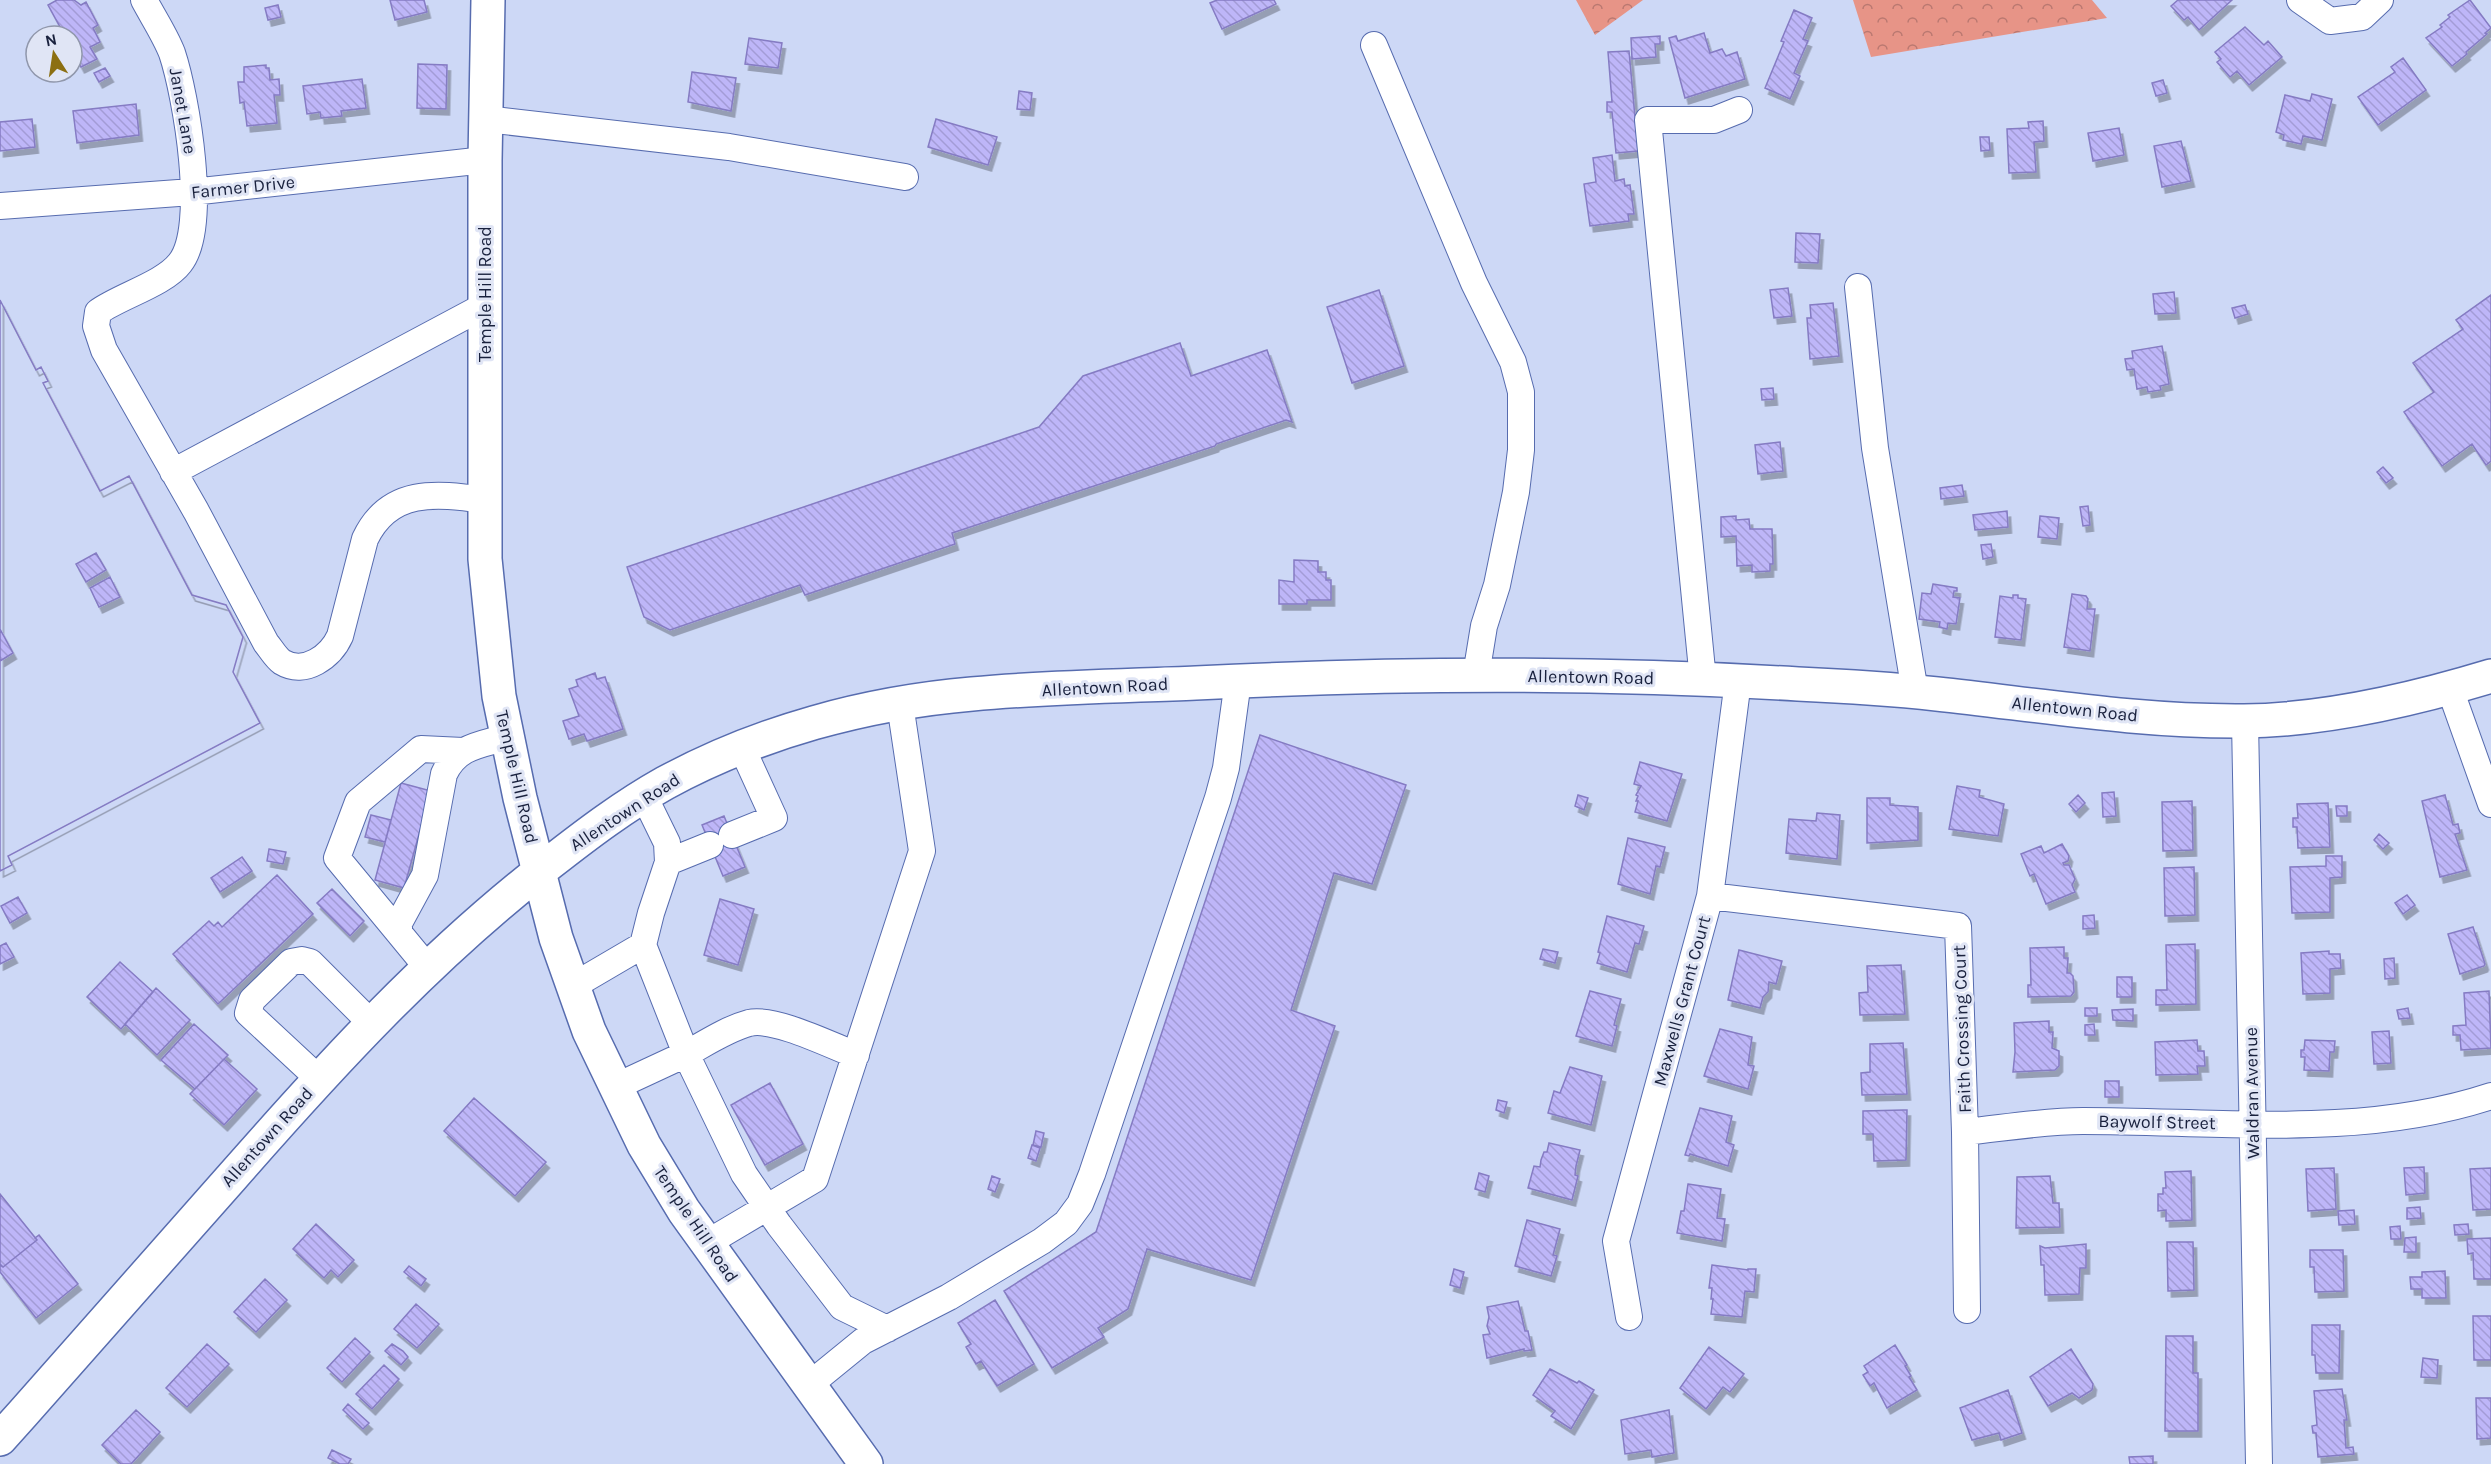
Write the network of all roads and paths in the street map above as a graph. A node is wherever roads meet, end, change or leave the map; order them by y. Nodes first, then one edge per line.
1 (144, 0) edge
2 (488, 0) edge
3 (2300, 0) edge
4 (2380, 0) edge
5 (1374, 45) dead end
6 (1739, 110) dead end
7 (486, 119) junction
8 (485, 160) junction
9 (905, 177) dead end
10 (192, 192) junction
11 (0, 206) edge
12 (1858, 287) dead end
13 (486, 305) junction
14 (173, 472) junction
15 (484, 500) junction
16 (1476, 675) junction
17 (2491, 676) edge
18 (1703, 680) junction
19 (1238, 681) junction
20 (1738, 681) junction
21 (2451, 688) junction
22 (1915, 692) junction
23 (900, 704) junction
24 (2245, 721) junction
25 (507, 737) junction
26 (742, 748) junction
27 (463, 752) junction
28 (644, 796) junction
29 (2491, 804) edge
30 (668, 862) junction
31 (539, 872) junction
32 (1710, 896) junction
33 (399, 933) junction
34 (643, 945) junction
35 (427, 967) junction
36 (573, 986) junction
37 (371, 1023) junction
38 (686, 1054) junction
39 (856, 1055) junction
40 (319, 1079) junction
41 (615, 1087) junction
42 (2491, 1096) edge
43 (2253, 1124) junction
44 (1965, 1132) junction
45 (768, 1208) junction
46 (707, 1243) junction
47 (1967, 1310) dead end
48 (1629, 1317) dead end
49 (887, 1329) junction
50 (809, 1385) junction
51 (0, 1439) edge
52 (866, 1464) edge
53 (2259, 1464) edge

1 - 10 street, Janet Lane
2 - 7 main road, Temple Hill Road
3 - 4 street
5 - 16 street
6 - 18 street
7 - 8 main road, Temple Hill Road
7 - 9 street
8 - 10 street, Farmer Drive
8 - 13 main road, Temple Hill Road
10 - 11 street, Farmer Drive
10 - 14 street, Janet Lane
12 - 22 street
13 - 14 street
13 - 15 main road, Temple Hill Road
14 - 15 street
15 - 25 main road, Temple Hill Road
16 - 18 main road, Allentown Road
16 - 19 main road, Allentown Road
17 - 21 main road, Allentown Road
18 - 20 main road, Allentown Road
19 - 23 main road, Allentown Road
19 - 49 street
20 - 22 main road, Allentown Road
20 - 32 street, Maxwells Grant Court
21 - 24 main road, Allentown Road
21 - 29 street
22 - 24 main road, Allentown Road
23 - 26 main road, Allentown Road
23 - 39 street
24 - 43 street, Waldran Avenue
25 - 27 street
25 - 31 main road, Temple Hill Road
26 - 28 main road, Allentown Road
26 - 30 street
27 - 33 street
27 - 33 street
28 - 30 street
28 - 31 main road, Allentown Road
30 - 34 street
31 - 35 main road, Allentown Road
31 - 36 main road, Temple Hill Road
32 - 44 street, Faith Crossing Court
32 - 48 street, Maxwells Grant Court
33 - 35 street
34 - 36 street
34 - 38 street
35 - 37 main road, Allentown Road
36 - 41 main road, Temple Hill Road
37 - 40 main road, Allentown Road
37 - 40 street
38 - 39 street
38 - 41 street
38 - 45 street
39 - 45 street
40 - 51 main road, Allentown Road
41 - 46 main road, Temple Hill Road
42 - 43 street, Baywolf Street
43 - 44 street, Baywolf Street
43 - 53 street, Waldran Avenue
44 - 47 street, Faith Crossing Court
45 - 46 street
45 - 49 street
46 - 50 main road, Temple Hill Road
49 - 50 street
50 - 52 main road, Temple Hill Road

